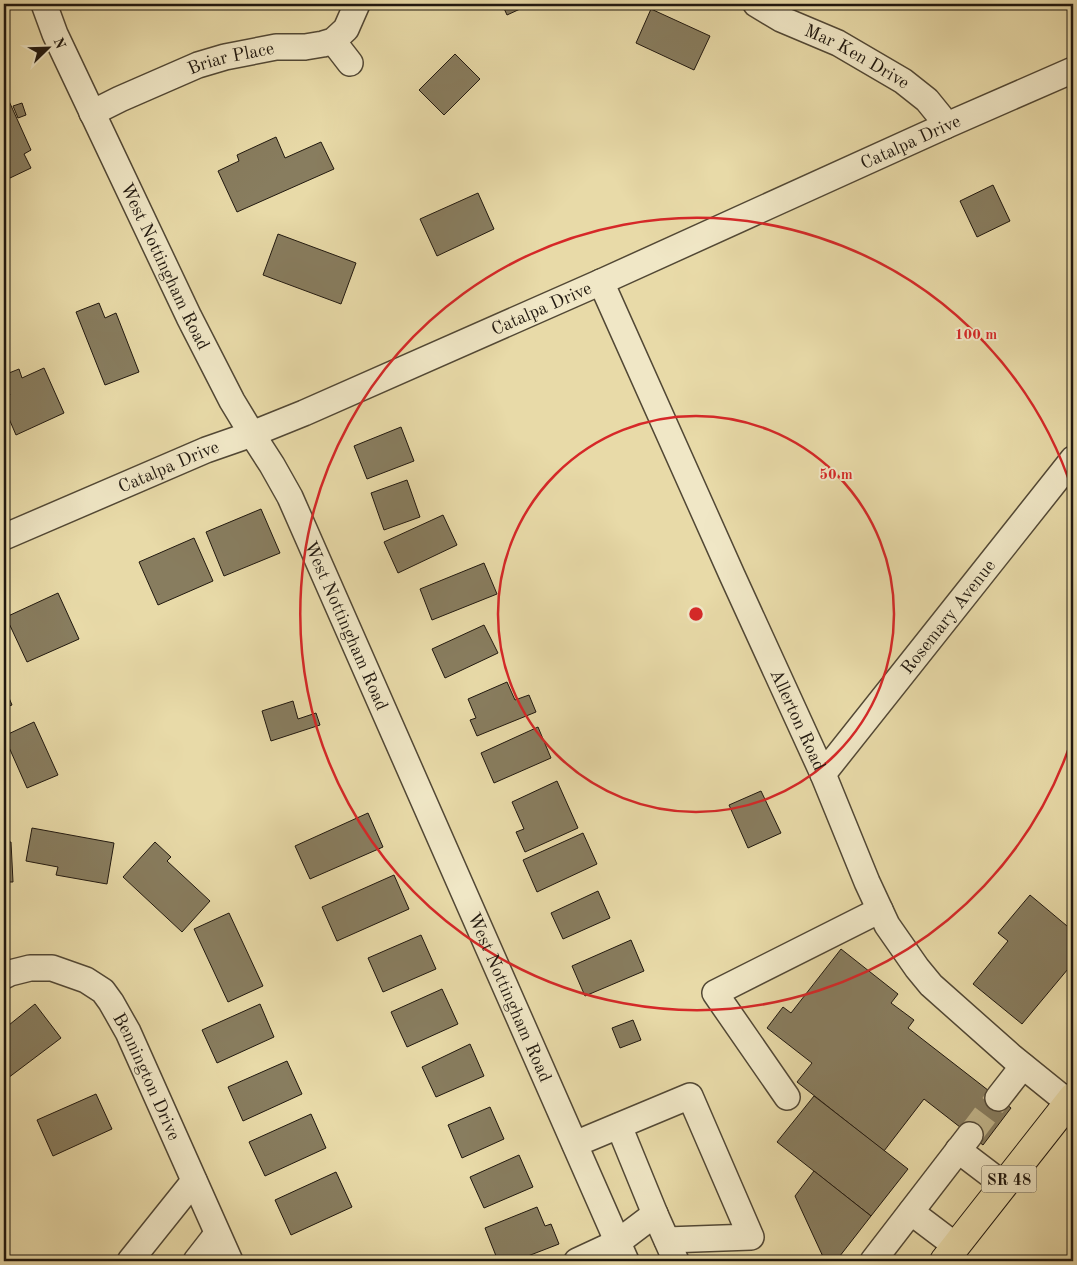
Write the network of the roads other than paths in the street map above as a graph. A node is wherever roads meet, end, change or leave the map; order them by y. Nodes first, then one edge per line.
1 (26, 4) edge
2 (356, 4) edge
3 (756, 4) edge
4 (46, 11) edge
5 (333, 41) junction
6 (350, 63) dead end
7 (1073, 70) edge
8 (92, 113) junction
9 (945, 126) junction
10 (601, 282) junction
11 (252, 434) junction
12 (1073, 459) edge
13 (4, 537) edge
14 (823, 774) junction
15 (880, 910) junction
16 (4, 976) edge
17 (1023, 1066) junction
18 (787, 1097) dead end
19 (998, 1098) tunnel mouth
20 (1071, 1100) edge
21 (619, 1126) junction
22 (575, 1144) junction
23 (194, 1181) junction
24 (1004, 1185) junction
25 (911, 1212) junction
26 (655, 1214) junction
27 (217, 1234) junction
28 (671, 1251) edge
29 (622, 1252) edge
30 (950, 1254) edge
31 (130, 1261) edge
32 (196, 1261) edge
33 (230, 1261) edge
34 (577, 1261) edge
35 (874, 1261) edge

1 - 4 street
2 - 5 street
3 - 9 street, Mar Ken Drive
4 - 8 street, West Nottingham Road
5 - 6 street
5 - 8 street, Briar Place
7 - 9 street, Catalpa Drive
8 - 11 street, West Nottingham Road
9 - 10 street, Catalpa Drive
10 - 11 street, Catalpa Drive
10 - 14 street, Allerton Road
11 - 13 street, Catalpa Drive
11 - 22 street, West Nottingham Road
12 - 14 street, Rosemary Avenue
14 - 15 street, Allerton Road
15 - 17 street, Allerton Road
15 - 18 street
16 - 23 street, Bennington Drive
17 - 19 street
17 - 20 street, Allerton Road
20 - 24 main road, SR 48
21 - 22 street
21 - 26 street
21 - 28 street
22 - 29 street, West Nottingham Road
23 - 27 street, Bennington Drive
23 - 31 street
24 - 25 street
24 - 30 main road, SR 48
25 - 30 street
25 - 35 street
26 - 28 street
26 - 29 street
27 - 32 street
27 - 33 street, Bennington Drive
29 - 34 street

